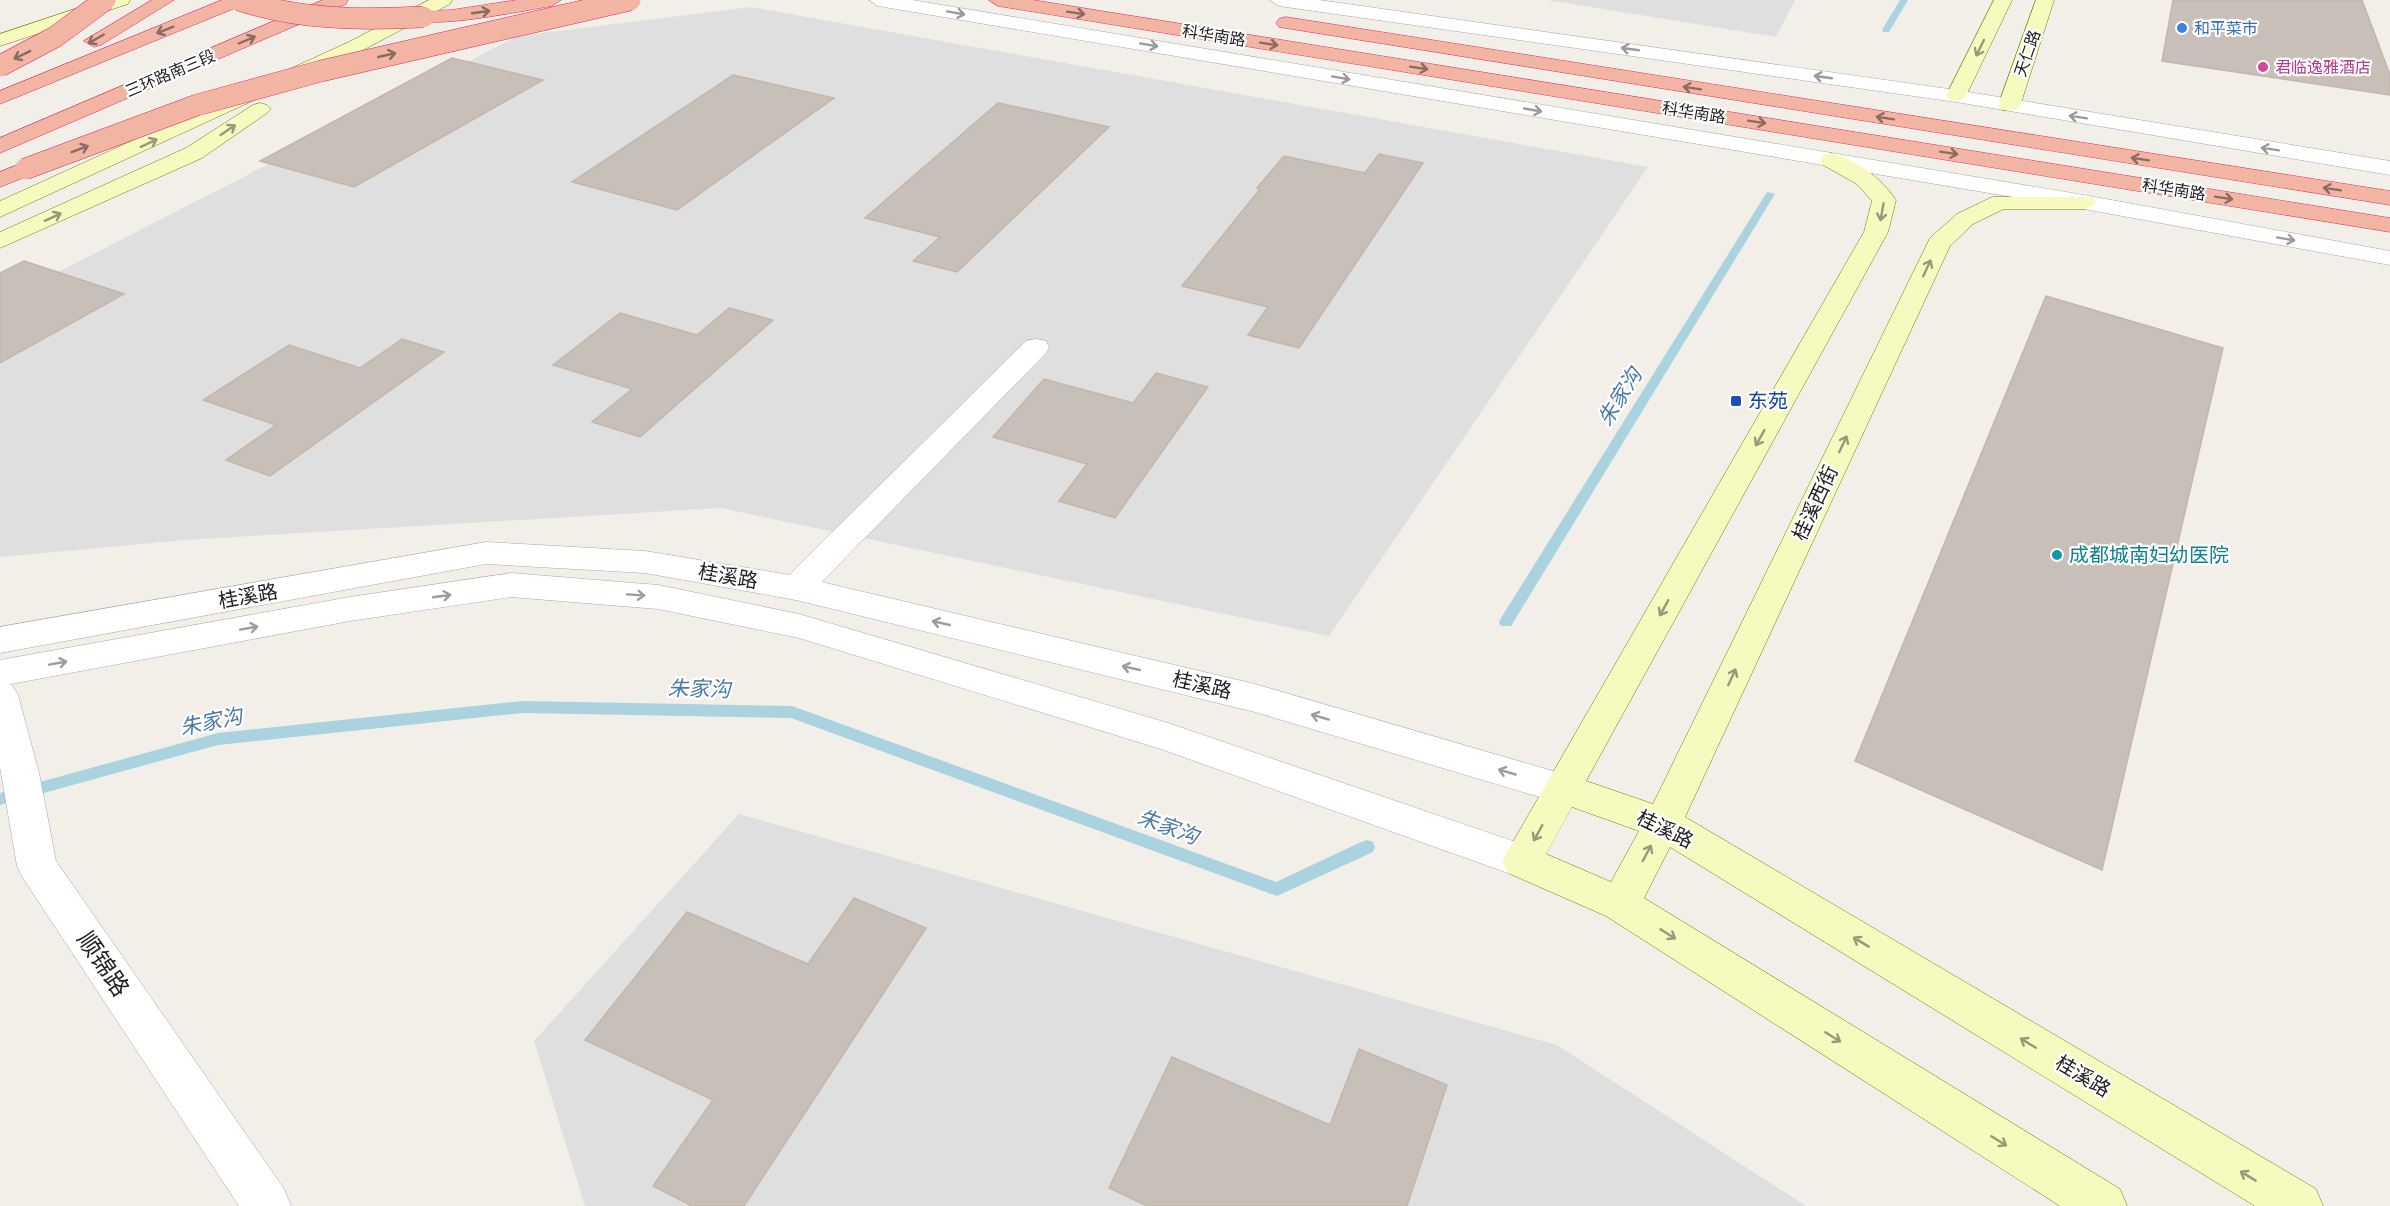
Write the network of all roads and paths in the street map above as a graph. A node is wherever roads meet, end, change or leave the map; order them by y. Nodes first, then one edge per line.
1 (105, 0) edge
2 (121, 0) edge
3 (165, 0) edge
4 (239, 0) edge
5 (339, 0) edge
6 (443, 0) edge
7 (552, 0) edge
8 (630, 0) edge
9 (878, 0) edge
10 (998, 0) edge
11 (1279, 0) edge
12 (2003, 0) edge
13 (2045, 0) edge
14 (1269, 21) dead end
15 (2, 39) edge
16 (356, 45) junction
17 (1519, 60) junction
18 (0, 66) edge
19 (1748, 66) junction
20 (0, 96) edge
21 (1956, 96) junction
22 (1601, 97) junction
23 (2009, 106) junction
24 (1667, 132) junction
25 (0, 146) edge
26 (1831, 160) junction
27 (2390, 168) edge
28 (0, 180) edge
29 (2390, 198) edge
30 (2084, 202) junction
31 (0, 210) edge
32 (2390, 225) edge
33 (0, 241) edge
34 (2390, 258) edge
35 (1036, 347) dead end
36 (796, 588) junction
37 (0, 640) edge
38 (0, 673) edge
39 (0, 695) edge
40 (1563, 789) junction
41 (1663, 823) junction
42 (1522, 861) junction
43 (1620, 904) junction
44 (267, 1206) edge
45 (2103, 1206) edge
46 (2299, 1206) edge

1 -> 18 highway, bridge
2 - 15 main road
3 -> 20 highway
4 -> 7 highway, bridge
4 -> 20 highway
25 -> 5 highway, 三环路南三段
6 - 16 main road
28 -> 8 highway, bridge
9 -> 24 street
10 -> 22 highway, 科华南路
19 -> 11 street
12 -> 21 main road
13 - 23 main road, 天仁路
14 - 17 highway, 科华南路
31 -> 16 main road
33 -> 16 main road
17 - 19 street
29 -> 17 highway, 科华南路
21 -> 19 street
21 - 23 street
22 - 24 street
22 -> 32 highway, 科华南路
27 -> 23 street
24 - 26 street
26 - 30 street
26 -> 40 main road
30 -> 34 street
41 -> 30 main road, 桂溪西街
35 - 36 street
36 - 37 street, 桂溪路
40 -> 36 street, 桂溪路
38 -> 42 street, 桂溪路
39 - 44 street, 顺锦路
40 - 41 main road, 桂溪路
40 -> 42 main road
43 -> 41 main road, 桂溪西街
46 -> 41 main road, 桂溪路
42 - 43 main road, 桂溪路
43 -> 45 main road, 桂溪路

